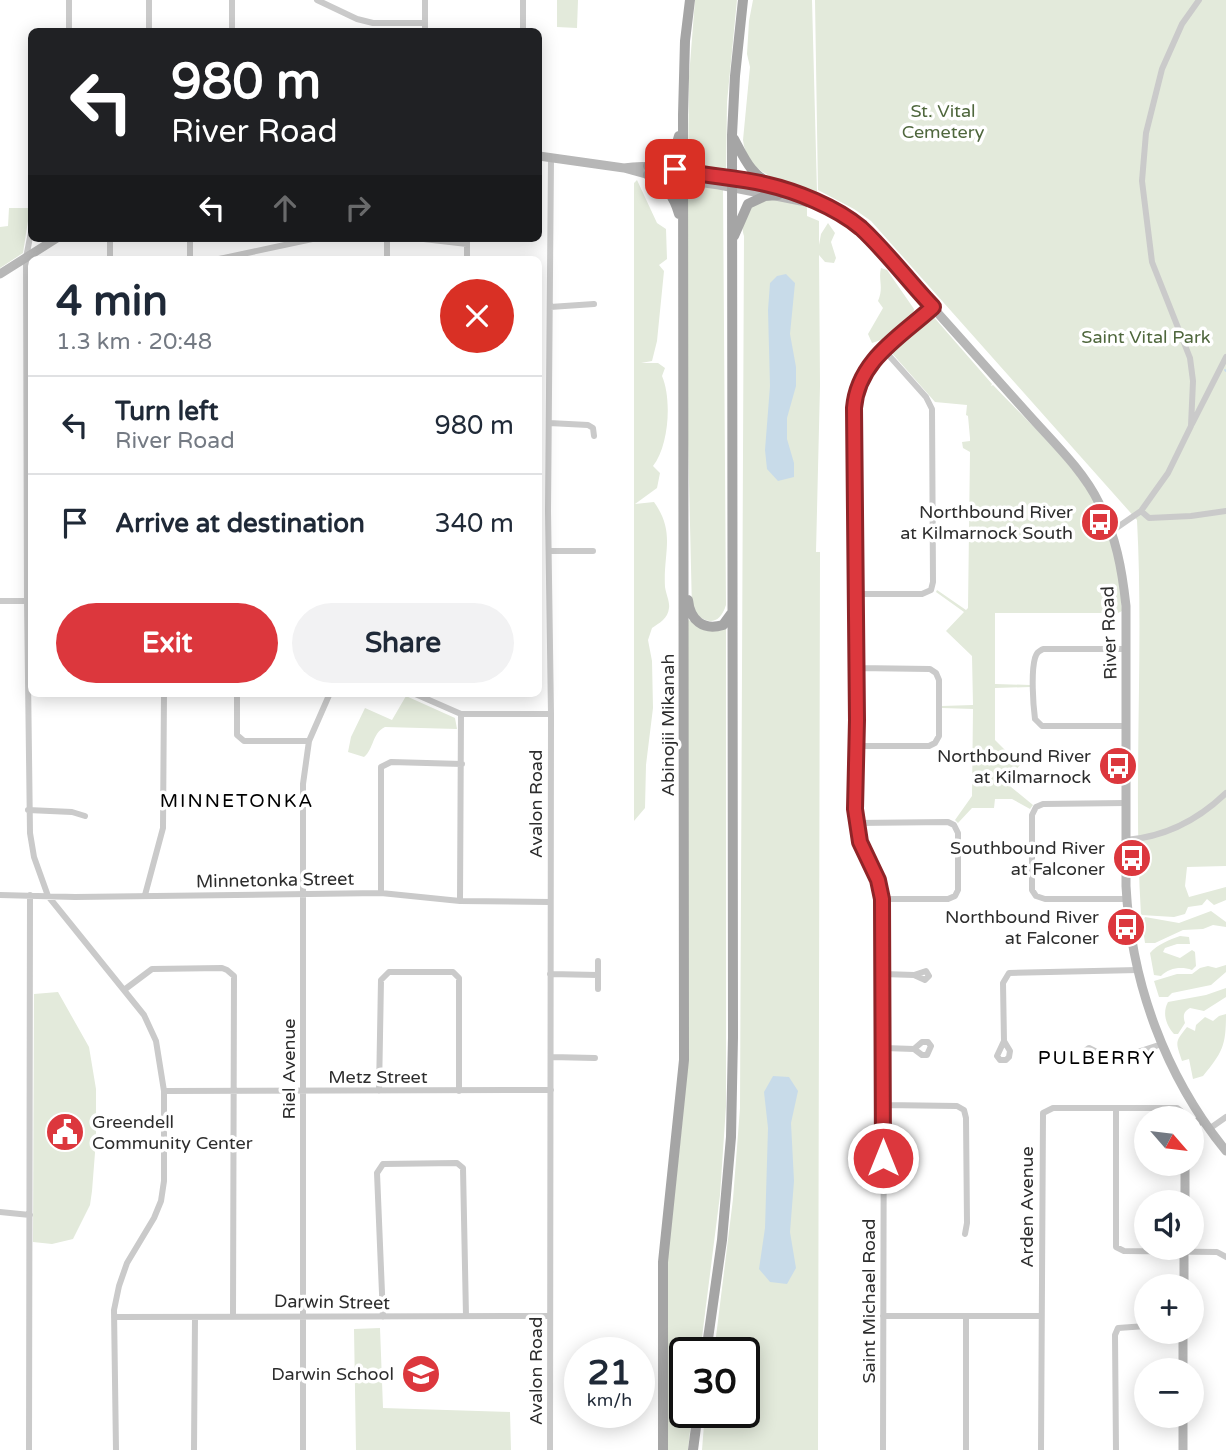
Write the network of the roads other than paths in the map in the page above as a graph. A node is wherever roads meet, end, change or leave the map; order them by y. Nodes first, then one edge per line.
1 (69, 0) edge
2 (149, 0) edge
3 (232, 0) edge
4 (317, 0) edge
5 (425, 0) edge
6 (523, 0) edge
7 (690, 0) edge
8 (743, 0) edge
9 (1199, 0) edge
10 (425, 23) junction
11 (69, 28) edge
12 (149, 28) edge
13 (232, 28) edge
14 (425, 28) edge
15 (523, 28) edge
16 (682, 115) junction
17 (732, 135) junction
18 (542, 156) edge
19 (551, 157) junction
20 (648, 170) junction
21 (683, 176) junction
22 (732, 183) junction
23 (777, 191) junction
24 (683, 233) junction
25 (29, 242) edge
26 (51, 242) edge
27 (298, 242) edge
28 (732, 243) junction
29 (29, 256) edge
30 (233, 256) edge
31 (26, 258) junction
32 (0, 274) edge
33 (594, 304) dead end
34 (550, 307) junction
35 (933, 307) junction
36 (884, 350) junction
37 (1226, 357) edge
38 (542, 379) edge
39 (549, 380) junction
40 (549, 424) junction
41 (1191, 426) junction
42 (594, 436) dead end
43 (28, 487) edge
44 (1141, 510) junction
45 (542, 511) edge
46 (548, 511) junction
47 (1226, 511) edge
48 (684, 516) junction
49 (1112, 531) junction
50 (549, 551) junction
51 (593, 551) dead end
52 (856, 594) junction
53 (0, 601) edge
54 (28, 601) edge
55 (733, 608) junction
56 (542, 645) edge
57 (549, 645) junction
58 (1126, 649) junction
59 (857, 668) junction
60 (29, 697) edge
61 (164, 697) edge
62 (237, 697) edge
63 (328, 697) edge
64 (421, 697) edge
65 (461, 714) junction
66 (551, 714) junction
67 (1126, 726) junction
68 (309, 741) junction
69 (857, 746) junction
70 (462, 764) junction
71 (1226, 793) edge
72 (1126, 803) junction
73 (28, 810) junction
74 (85, 816) dead end
75 (856, 822) junction
76 (1126, 840) junction
77 (381, 893) junction
78 (303, 894) junction
79 (0, 895) edge
80 (30, 895) junction
81 (145, 895) junction
82 (48, 896) junction
83 (882, 899) junction
84 (1127, 899) junction
85 (460, 901) junction
86 (550, 902) junction
87 (598, 961) dead end
88 (1138, 971) junction
89 (550, 974) junction
90 (883, 974) junction
91 (598, 975) junction
92 (914, 975) dead end
93 (598, 989) dead end
94 (124, 990) junction
95 (1004, 1041) dead end
96 (1162, 1044) junction
97 (884, 1048) junction
98 (914, 1049) dead end
99 (1101, 1054) dead end
100 (551, 1058) junction
101 (595, 1058) dead end
102 (459, 1090) junction
103 (551, 1090) junction
104 (164, 1091) junction
105 (233, 1091) junction
106 (303, 1091) junction
107 (379, 1091) junction
108 (884, 1105) junction
109 (1195, 1106) edge
110 (1116, 1109) junction
111 (1134, 1109) edge
112 (1226, 1117) edge
113 (1204, 1121) edge
114 (1209, 1129) junction
115 (1226, 1151) edge
116 (0, 1212) edge
117 (30, 1215) junction
118 (965, 1234) dead end
119 (1134, 1251) edge
120 (1204, 1251) edge
121 (1226, 1256) edge
122 (233, 1316) junction
123 (304, 1316) junction
124 (466, 1316) junction
125 (550, 1316) junction
126 (883, 1316) junction
127 (966, 1316) junction
128 (1041, 1316) junction
129 (114, 1317) junction
130 (195, 1317) junction
131 (383, 1317) junction
132 (1134, 1326) edge
133 (708, 1337) edge
134 (696, 1428) edge
135 (1183, 1428) edge
136 (29, 1450) edge
137 (116, 1450) edge
138 (194, 1450) edge
139 (303, 1450) edge
140 (550, 1450) edge
141 (663, 1450) edge
142 (693, 1450) edge
143 (883, 1450) edge
144 (966, 1450) edge
145 (1041, 1450) edge
146 (1116, 1450) edge
147 (1183, 1450) edge

1 - 11 street
2 - 12 street
3 - 13 street
4 - 10 street
5 - 10 street
6 - 15 street
7 - 16 main road, Abinojii Mikanah
8 - 17 main road
9 - 41 street
10 - 14 street
16 - 20 main road
16 - 21 main road, Abinojii Mikanah
17 - 22 main road
17 - 23 main road
18 - 19 street, River Road
19 - 20 street, River Road
19 - 34 street, Avalon Road
20 - 21 street, River Road
20 - 24 main road
21 - 22 street, River Road
21 - 24 main road, Abinojii Mikanah
22 - 23 street, River Road
22 - 28 main road
23 - 28 main road
23 - 35 street, River Road
24 - 48 main road, Abinojii Mikanah
25 - 31 street
26 - 29 street
27 - 30 street
28 - 55 main road
31 - 32 street
31 - 43 street
33 - 34 street
34 - 39 street, Avalon Road
35 - 36 street, Saint Michael Road
35 - 49 street, River Road
36 - 52 street, Saint Michael Road
36 - 52 street
37 - 41 street
38 - 39 street
39 - 40 street, Avalon Road
40 - 42 street
40 - 46 street, Avalon Road
41 - 44 street
44 - 47 street
44 - 49 street
45 - 46 street
46 - 50 street, Avalon Road
48 - 55 main road
48 - 141 main road, Abinojii Mikanah
49 - 58 street, River Road
50 - 51 street
50 - 57 street, Avalon Road
52 - 59 street, Saint Michael Road
53 - 54 street
55 - 133 main road
56 - 57 street
57 - 66 street, Avalon Road
58 - 67 street, River Road
58 - 67 street
59 - 69 street, Saint Michael Road
59 - 69 street
60 - 73 street
61 - 81 street
62 - 68 street
63 - 68 street, Riel Avenue
64 - 65 street
65 - 66 street
65 - 70 street
66 - 86 street, Avalon Road
67 - 72 street, River Road
68 - 78 street, Riel Avenue
69 - 75 street, Saint Michael Road
70 - 77 street
70 - 85 street
71 - 76 street
72 - 76 street, River Road
72 - 84 street
73 - 74 street
73 - 82 street
75 - 83 street, Saint Michael Road
75 - 83 street
76 - 84 street, River Road
77 - 78 street, Minnetonka Street
77 - 85 street, Minnetonka Street
78 - 81 street, Minnetonka Street
78 - 106 street, Riel Avenue
79 - 80 street, Minnetonka Street
80 - 82 street, Minnetonka Street
80 - 117 street
81 - 82 street, Minnetonka Street
82 - 94 street
83 - 90 street, Saint Michael Road
84 - 88 street, River Road
85 - 86 street, Minnetonka Street
86 - 89 street, Avalon Road
87 - 91 street
88 - 95 street
88 - 96 street, River Road
89 - 91 street
89 - 100 street, Avalon Road
90 - 92 street
90 - 97 street, Saint Michael Road
91 - 93 street
94 - 104 street
94 - 105 street
96 - 99 street
96 - 109 street, River Road
97 - 98 street
97 - 108 street, Saint Michael Road
100 - 101 street
100 - 103 street, Avalon Road
102 - 103 street, Metz Street
102 - 107 street, Metz Street
102 - 107 street
103 - 125 street, Avalon Road
104 - 105 street, Metz Street
104 - 129 street
105 - 106 street, Metz Street
105 - 122 street
106 - 107 street, Metz Street
106 - 123 street, Riel Avenue
108 - 118 street
108 - 126 street, Saint Michael Road
110 - 111 street, Arden Avenue
110 - 119 street
110 - 128 street, Arden Avenue
112 - 114 street
113 - 114 street, River Road
114 - 115 street, River Road
116 - 117 street
117 - 136 street
120 - 121 street
122 - 123 street, Darwin Street
122 - 130 street, Darwin Street
123 - 131 street, Darwin Street
123 - 139 street, Riel Avenue
124 - 125 street, Darwin Street
124 - 131 street, Darwin Street
124 - 131 street
125 - 140 street, Avalon Road
126 - 127 street
126 - 143 street, Saint Michael Road
127 - 128 street
127 - 144 street
128 - 145 street, Arden Avenue
129 - 130 street, Darwin Street
129 - 137 street
130 - 138 street
132 - 146 street
134 - 142 main road
135 - 147 street

